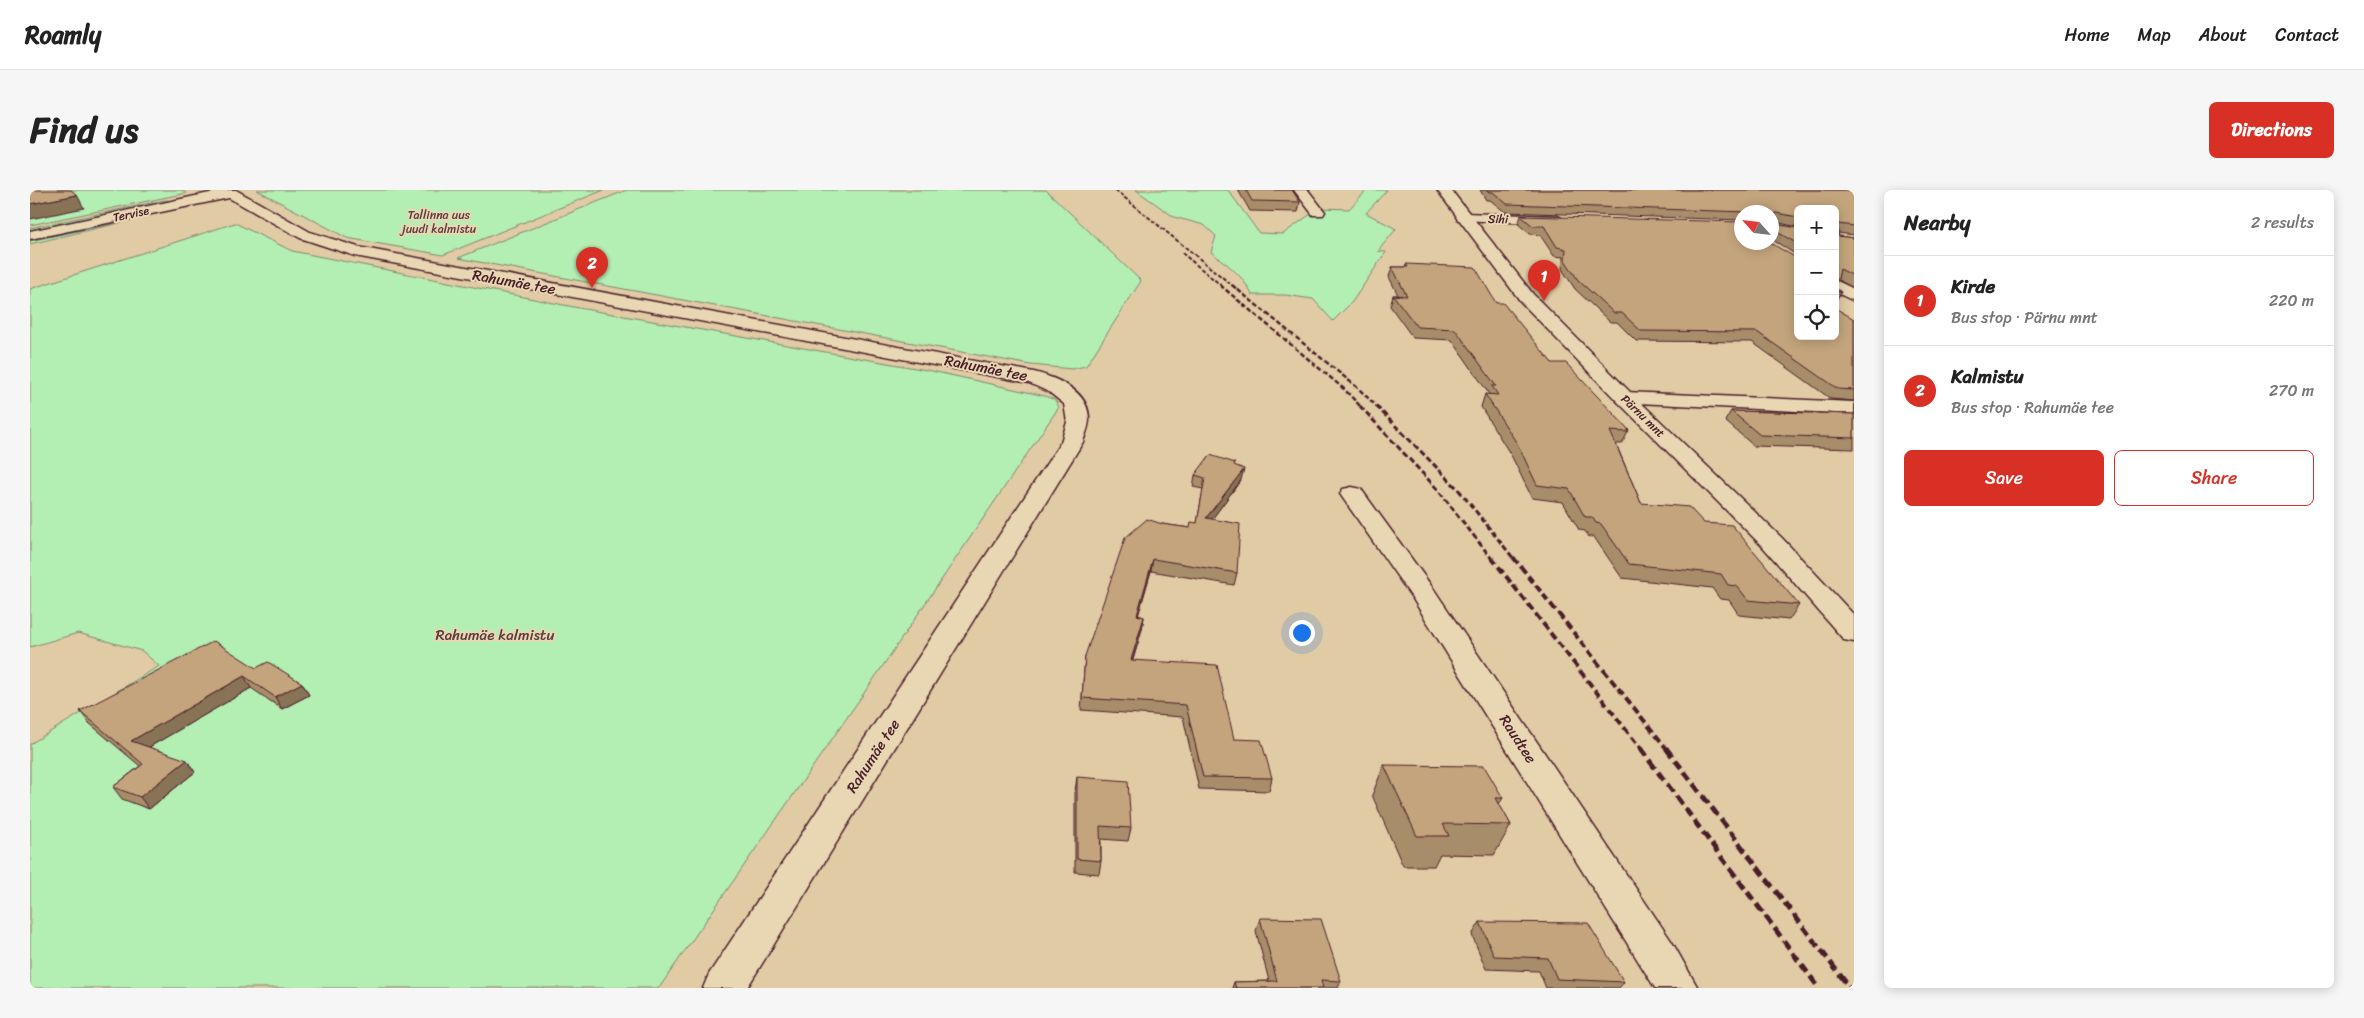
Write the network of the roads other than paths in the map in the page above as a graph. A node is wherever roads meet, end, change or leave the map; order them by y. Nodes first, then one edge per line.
1 (1301, 190) edge
2 (1444, 190) edge
3 (228, 192) edge
4 (1318, 212) dead end
5 (1463, 218) junction
6 (1576, 221) edge
7 (30, 235) edge
8 (1839, 287) edge
9 (1854, 296) edge
10 (1625, 398) junction
11 (1854, 408) edge
12 (1352, 494) dead end
13 (1854, 633) edge
14 (724, 988) edge
15 (1677, 988) edge

1 - 4 street
2 - 5 street, Pärnu mnt
3 - 7 street, Tervise
3 - 14 street, Rahumäe tee
5 - 6 street, Sihi
5 - 10 street, Pärnu mnt
8 - 9 street
10 - 11 street
10 - 13 street, Pärnu mnt
12 - 15 street, Raudtee

